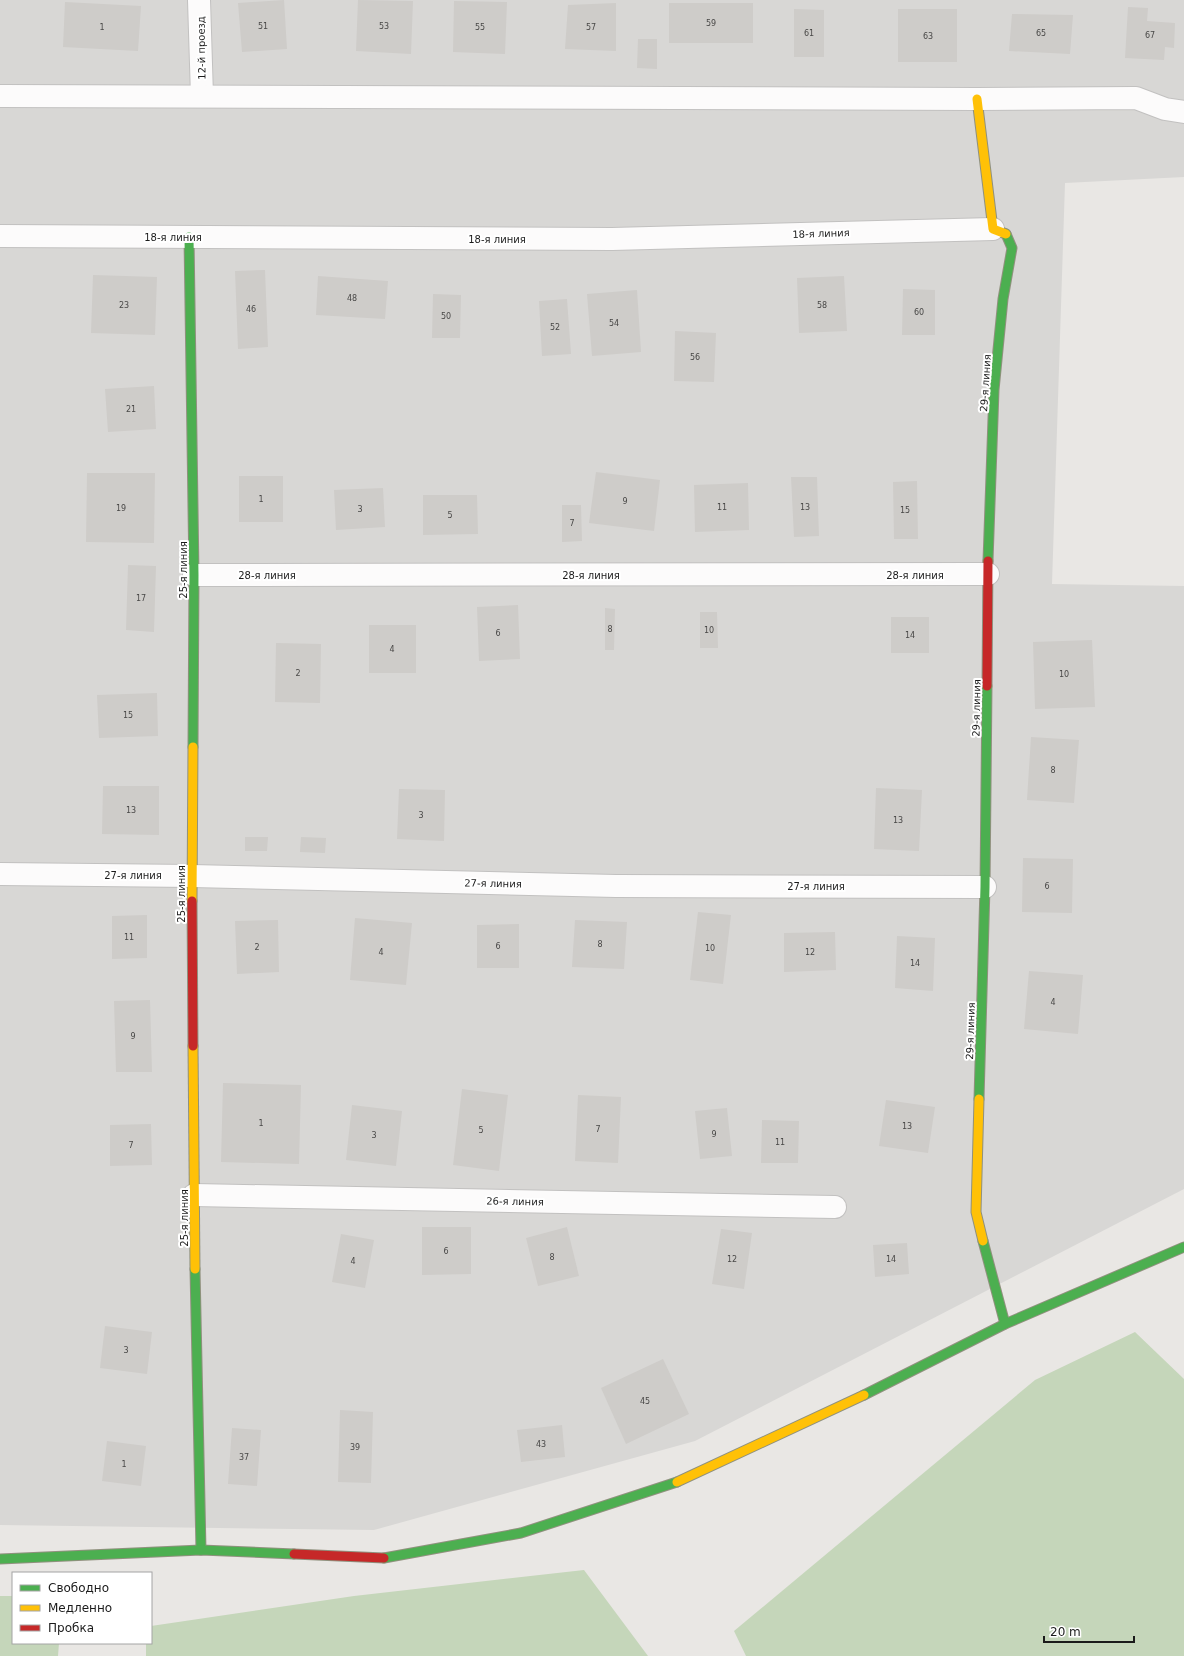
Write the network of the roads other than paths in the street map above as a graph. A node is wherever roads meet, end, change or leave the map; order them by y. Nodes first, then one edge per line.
1 (199, 0) edge
2 (0, 96) edge
3 (202, 96) junction
4 (976, 99) junction
5 (1184, 112) edge
6 (993, 228) junction
7 (0, 236) edge
8 (189, 237) junction
9 (988, 574) junction
10 (194, 576) junction
11 (0, 874) edge
12 (192, 876) junction
13 (985, 887) junction
14 (194, 1195) junction
15 (835, 1207) dead end
16 (1184, 1247) edge
17 (1006, 1324) junction
18 (201, 1550) junction
19 (0, 1559) edge

1 - 3 street, 12-й проезд
2 - 3 street
3 - 4 street
4 - 5 street
4 - 6 street
6 - 8 street, 18-я линия
6 - 9 street, 29-я линия
7 - 8 street, 18-я линия
8 - 10 street, 25-я линия
9 - 10 street, 28-я линия
9 - 13 street, 29-я линия
10 - 12 street, 25-я линия
11 - 12 street, 27-я линия
12 - 13 street, 27-я линия
12 - 14 street, 25-я линия
13 - 17 street, 29-я линия
14 - 15 street, 26-я линия
14 - 18 street, 25-я линия
16 - 17 street
17 - 18 street
18 - 19 street

